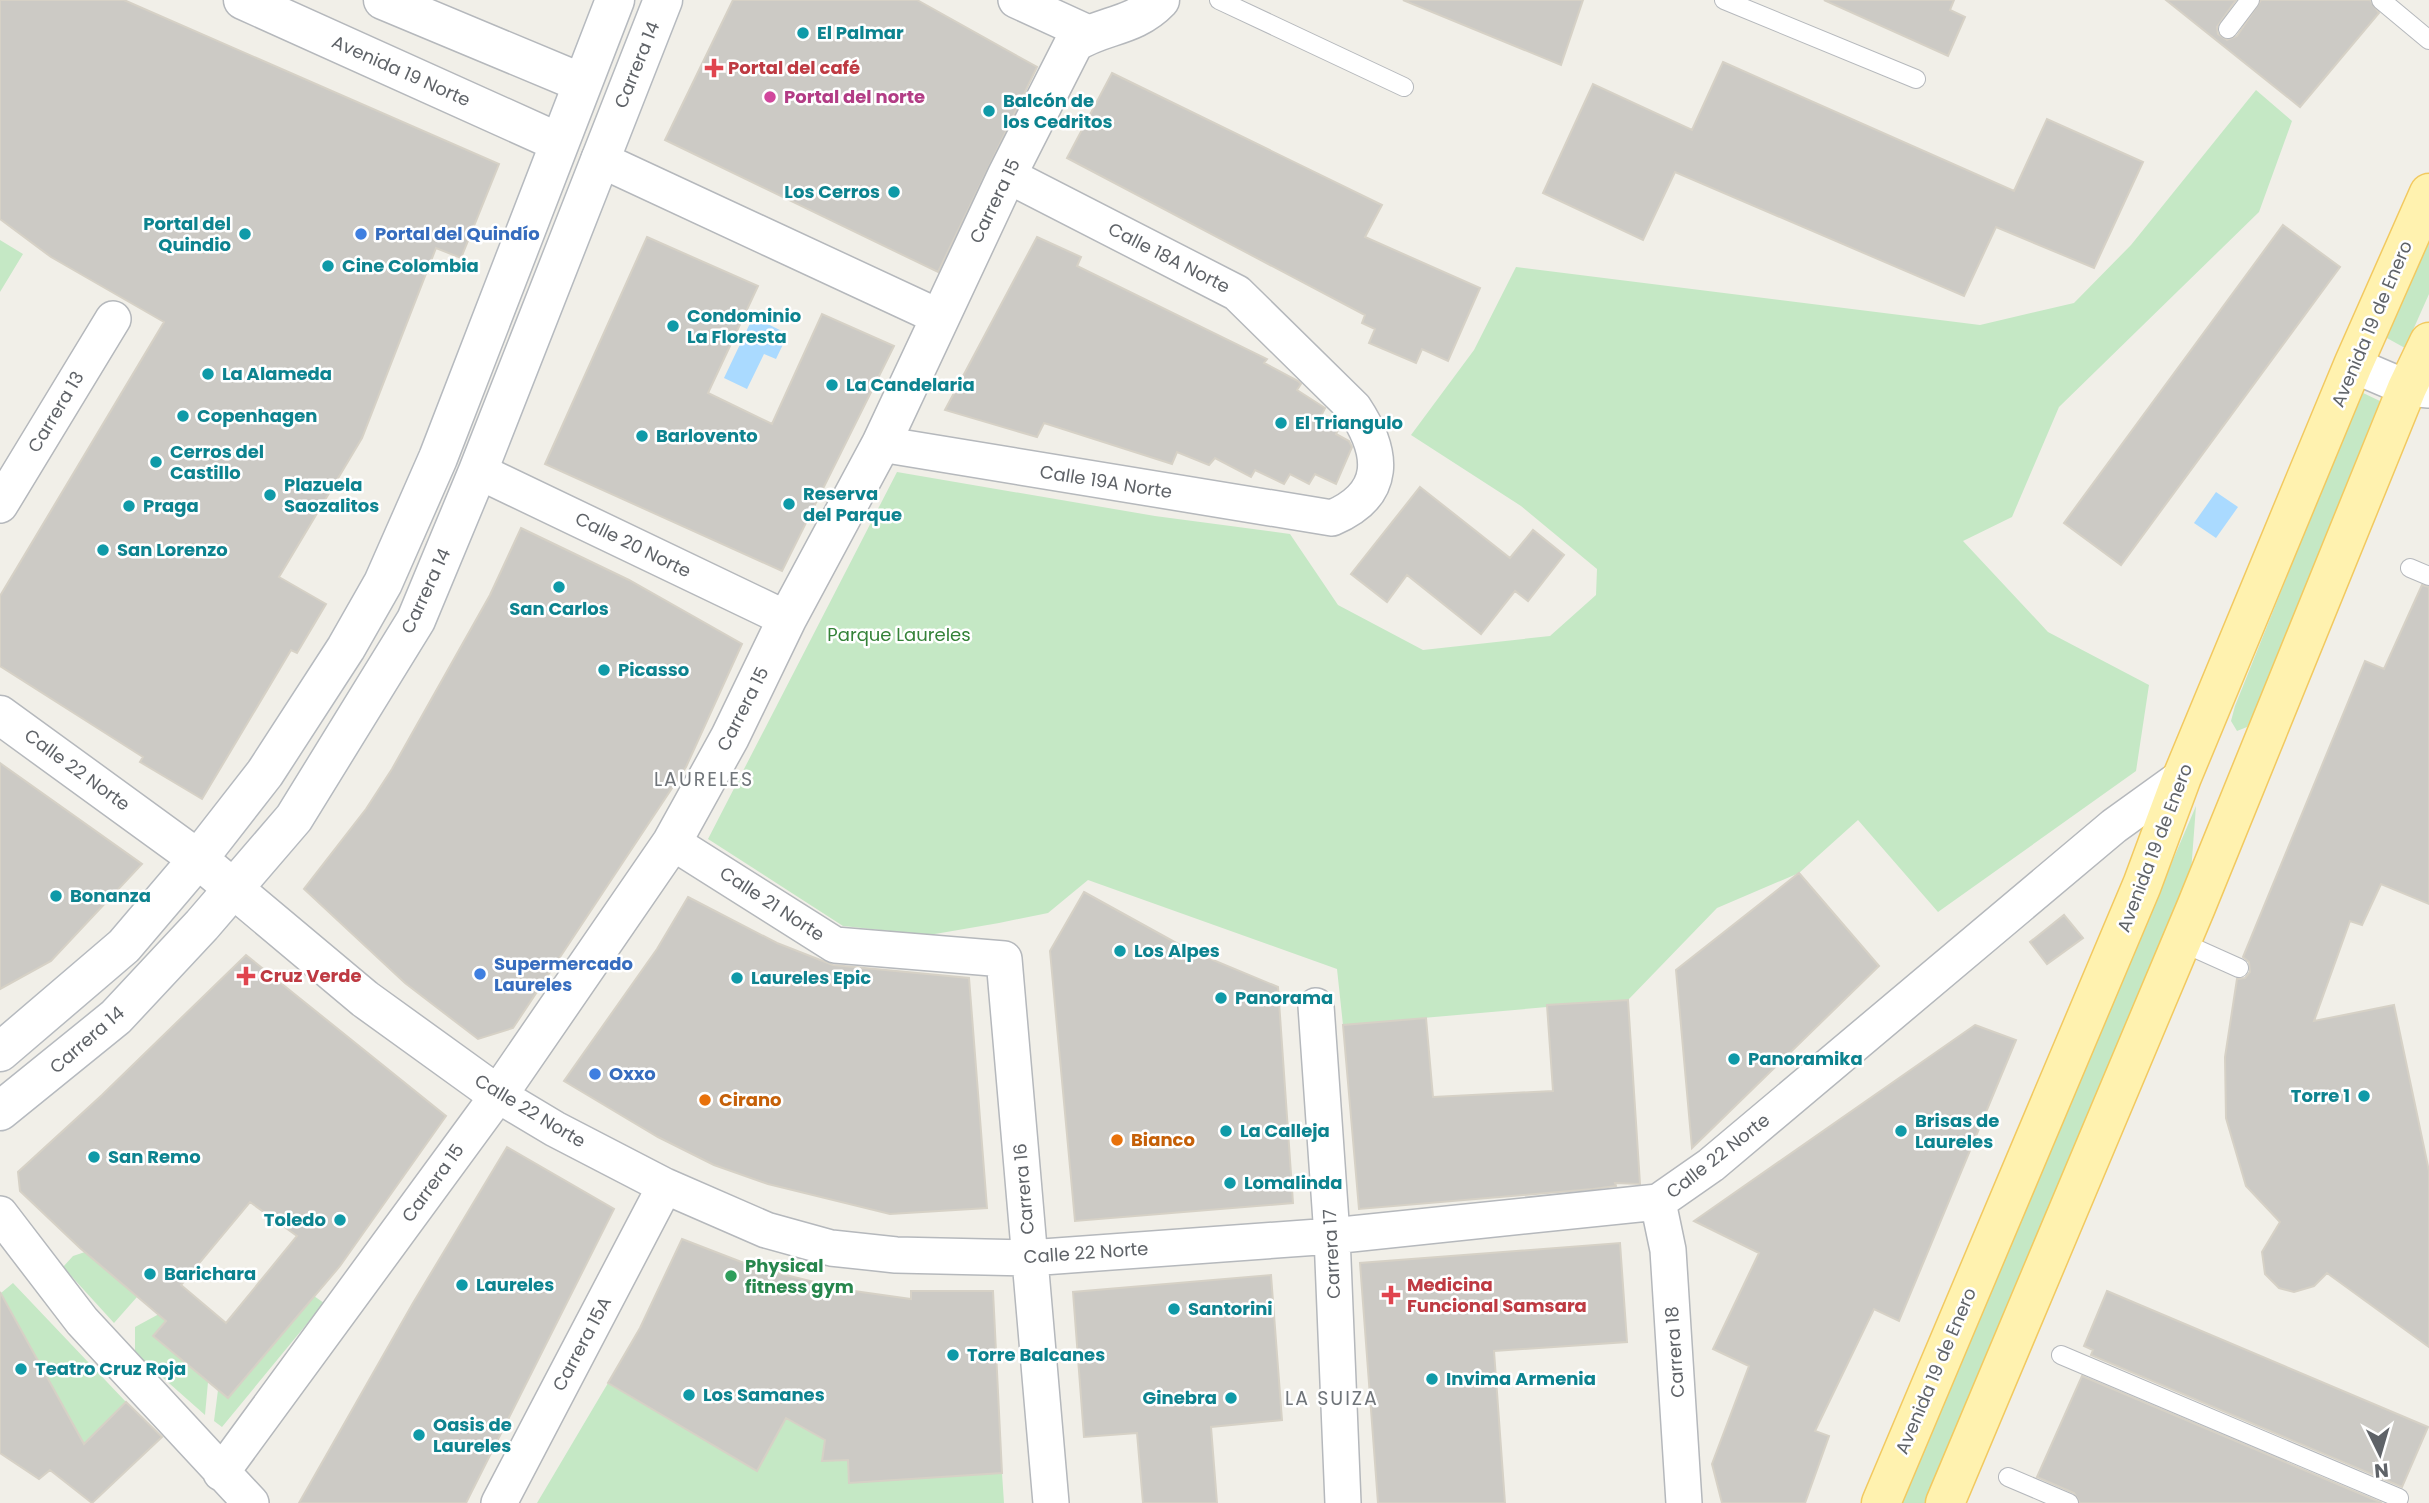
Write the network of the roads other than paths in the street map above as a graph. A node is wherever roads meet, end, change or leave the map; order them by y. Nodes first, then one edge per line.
1 (243, 0) edge
2 (383, 0) edge
3 (615, 0) edge
4 (663, 0) edge
5 (1016, 0) edge
6 (1160, 0) edge
7 (1219, 0) edge
8 (1724, 0) edge
9 (2250, 0) edge
10 (2381, 0) edge
11 (2228, 29) dead end
12 (1088, 33) junction
13 (2429, 40) edge
14 (1916, 79) dead end
15 (582, 83) junction
16 (1404, 87) dead end
17 (558, 142) junction
18 (599, 159) junction
19 (1007, 175) junction
20 (2429, 194) edge
21 (939, 317) junction
22 (113, 319) dead end
23 (2429, 342) edge
24 (2353, 365) junction
25 (2418, 389) edge
26 (880, 444) junction
27 (478, 471) junction
28 (0, 505) edge
29 (1332, 517) joint
30 (2410, 568) dead end
31 (2429, 576) edge
32 (788, 620) junction
33 (0, 715) edge
34 (2182, 777) junction
35 (2239, 801) junction
36 (672, 842) junction
37 (198, 859) junction
38 (233, 887) junction
39 (2181, 942) junction
40 (1004, 959) joint
41 (2239, 968) dead end
42 (1316, 1006) dead end
43 (0, 1052) edge
44 (498, 1095) junction
45 (0, 1111) edge
46 (665, 1186) junction
47 (1658, 1202) junction
48 (0, 1214) edge
49 (1332, 1236) junction
50 (1030, 1258) junction
51 (2061, 1355) dead end
52 (221, 1473) junction
53 (2008, 1478) dead end
54 (251, 1503) edge
55 (499, 1503) edge
56 (1051, 1503) edge
57 (1343, 1503) edge
58 (1684, 1503) edge
59 (1881, 1503) edge
60 (1945, 1503) edge
61 (2069, 1503) edge
62 (2397, 1503) edge

1 - 17 main road, Avenida 19 Norte
2 - 15 main road
3 - 15 main road
4 - 18 main road, Carrera 14
5 - 12 street
6 - 12 main road
7 - 16 lane
8 - 14 lane
9 - 11 lane
10 - 13 lane
12 - 19 main road, Carrera 15
15 - 17 main road
17 - 37 main road
18 - 21 street
18 - 27 main road, Carrera 14
19 - 21 main road, Carrera 15
19 - 29 street, Calle 18A Norte
20 - 24 main road, Avenida 19 de Enero
21 - 26 main road, Carrera 15
22 - 28 street, Carrera 13
23 - 25 main road
24 - 25 street
24 - 34 main road, Avenida 19 de Enero
25 - 35 main road
26 - 29 street, Calle 19A Norte
26 - 32 main road, Carrera 15
27 - 32 street, Calle 20 Norte
27 - 38 main road, Carrera 14
30 - 31 lane
32 - 36 main road, Carrera 15
33 - 37 main road, Calle 22 Norte
34 - 35 main road
34 - 47 street, Calle 22 Norte
34 - 59 main road, Avenida 19 de Enero
35 - 39 main road
36 - 40 street, Calle 21 Norte
36 - 44 main road, Carrera 15
37 - 38 main road, Calle 22 Norte
37 - 43 main road
38 - 44 main road, Calle 22 Norte
38 - 45 main road, Carrera 14
39 - 41 lane
39 - 60 main road
40 - 50 street, Carrera 16
42 - 49 street, Carrera 17
44 - 46 street, Calle 22 Norte
44 - 52 street, Carrera 15
46 - 50 street, Calle 22 Norte
46 - 55 street, Carrera 15A
47 - 49 street, Calle 22 Norte
47 - 58 street, Carrera 18
48 - 52 street
49 - 50 street, Calle 22 Norte
49 - 57 street, Carrera 17
50 - 56 street, Carrera 16
51 - 62 lane
52 - 54 street
53 - 61 lane

